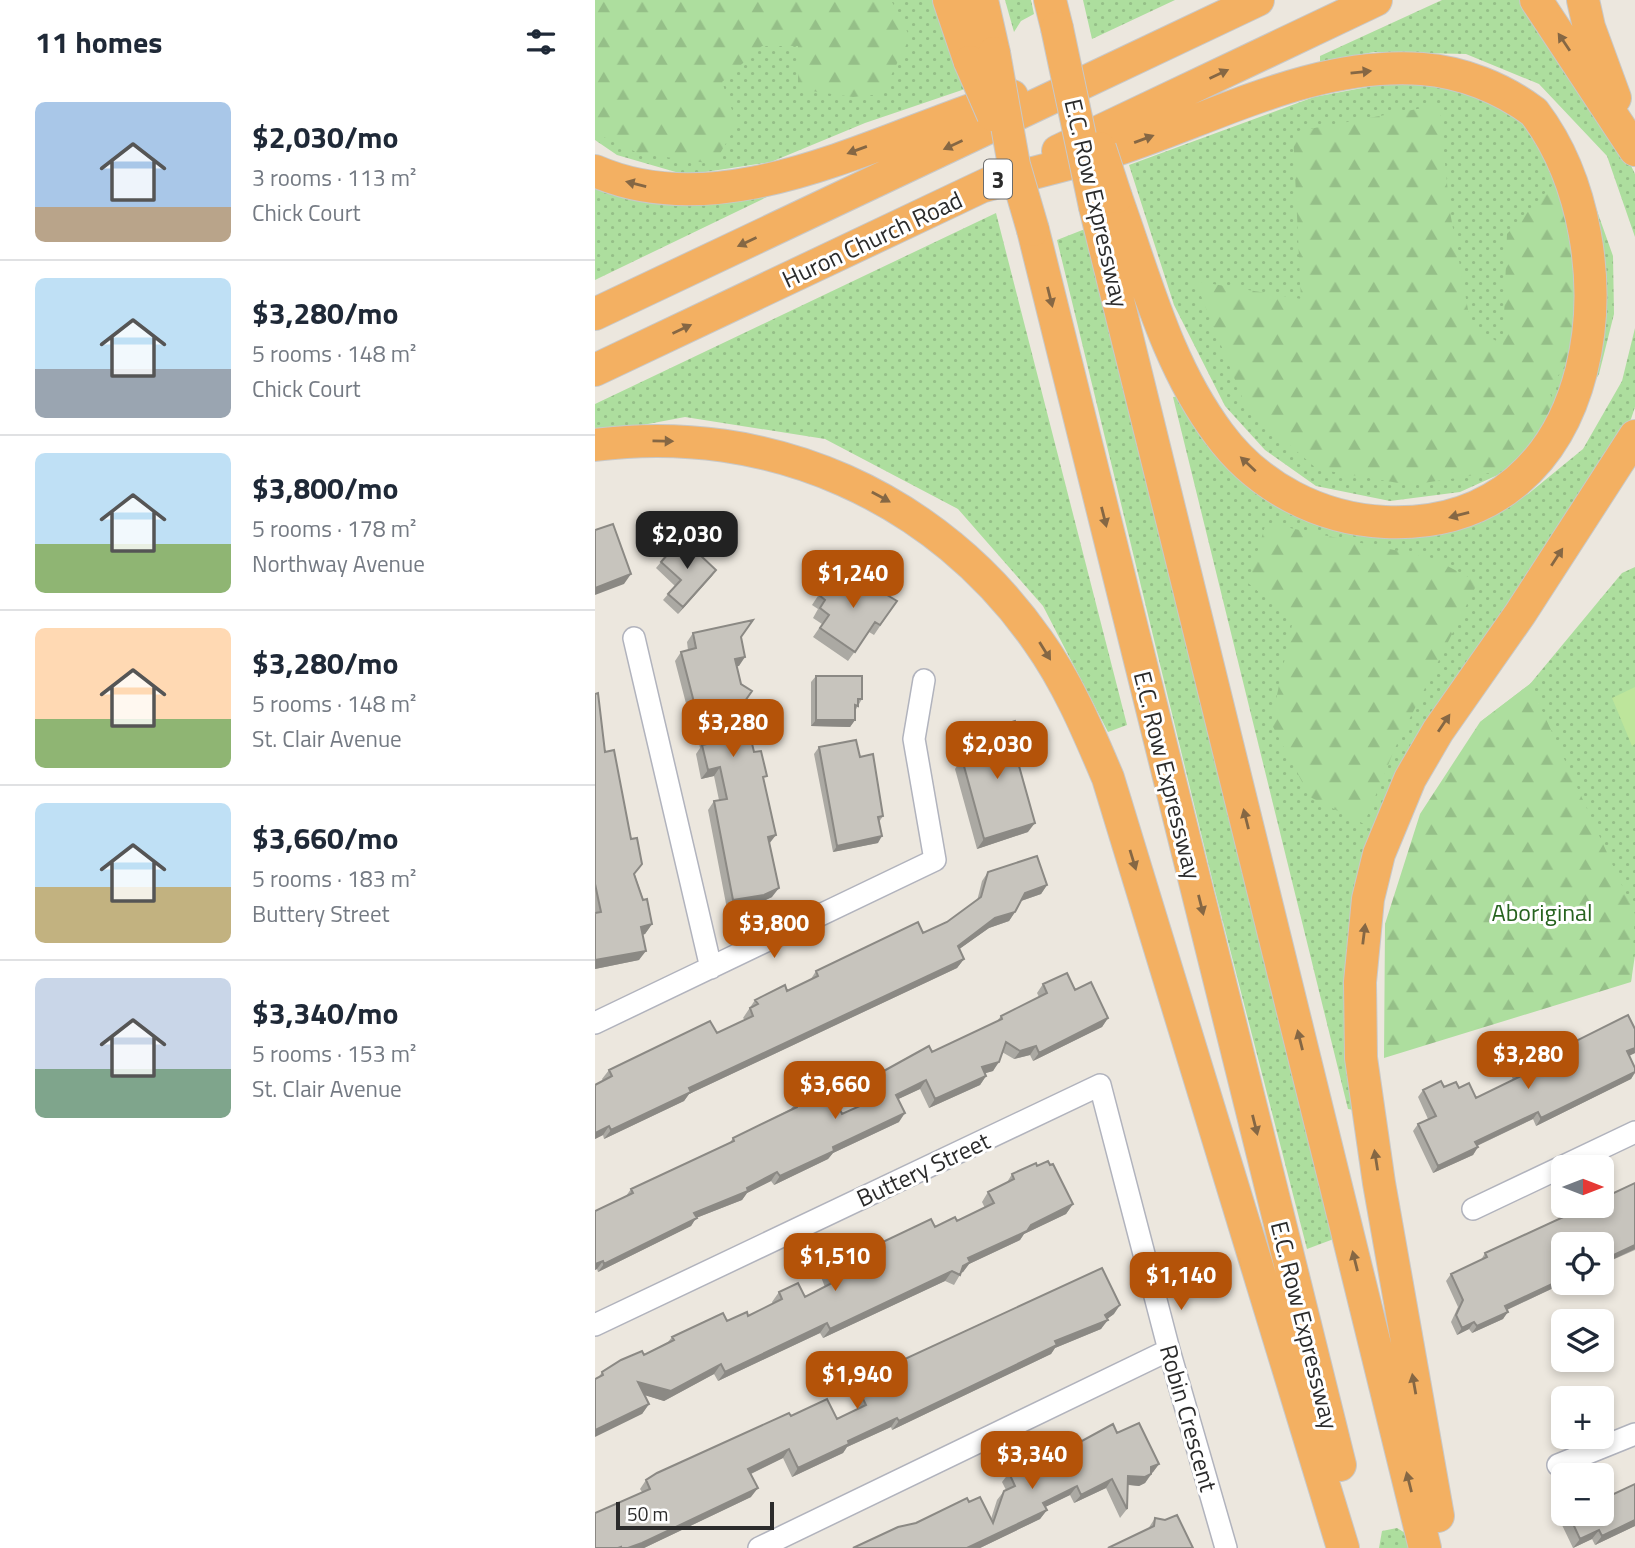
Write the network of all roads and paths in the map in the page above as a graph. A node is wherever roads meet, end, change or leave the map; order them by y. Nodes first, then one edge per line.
1 (949, 0) edge
2 (982, 0) edge
3 (1258, 0) edge
4 (1376, 0) edge
5 (1536, 0) edge
6 (1583, 0) edge
7 (1054, 14) edge
8 (982, 57) junction
9 (1131, 60) junction
10 (1632, 145) edge
11 (595, 171) edge
12 (985, 186) junction
13 (1106, 202) junction
14 (1607, 203) dead end
15 (595, 314) edge
16 (595, 332) edge
17 (607, 364) edge
18 (1603, 396) dead end
19 (1635, 436) edge
20 (595, 445) edge
21 (634, 638) dead end
22 (925, 680) dead end
23 (711, 968) junction
24 (595, 1023) edge
25 (1100, 1085) joint
26 (1635, 1132) edge
27 (1473, 1209) dead end
28 (595, 1325) edge
29 (1169, 1350) junction
30 (1635, 1434) edge
31 (1563, 1463) edge
32 (759, 1548) edge
33 (1226, 1548) edge
34 (1343, 1548) edge
35 (1360, 1548) edge
36 (1425, 1548) edge
37 (1443, 1548) edge

1 - 8 highway
2 - 8 highway
3 - 9 highway, Huron Church Road / 3
12 -> 4 highway, Huron Church Road / 3
10 -> 5 highway
6 - 10 highway
7 - 13 highway, E.C. Row Expressway, bridge
8 -> 35 highway, E.C. Row Expressway, bridge
9 -> 11 highway
9 -> 15 highway, Huron Church Road / 3
12 -> 14 highway
17 -> 12 highway, Huron Church Road / 3
18 -> 13 highway
36 -> 13 highway, E.C. Row Expressway
16 - 17 highway
37 -> 19 highway
20 -> 34 highway
21 - 23 street
22 - 23 street
23 - 24 street
25 - 28 street, Buttery Street
25 - 29 street, Robin Crescent
26 - 27 street
29 - 32 street
29 - 33 street, Robin Crescent
30 - 31 street

